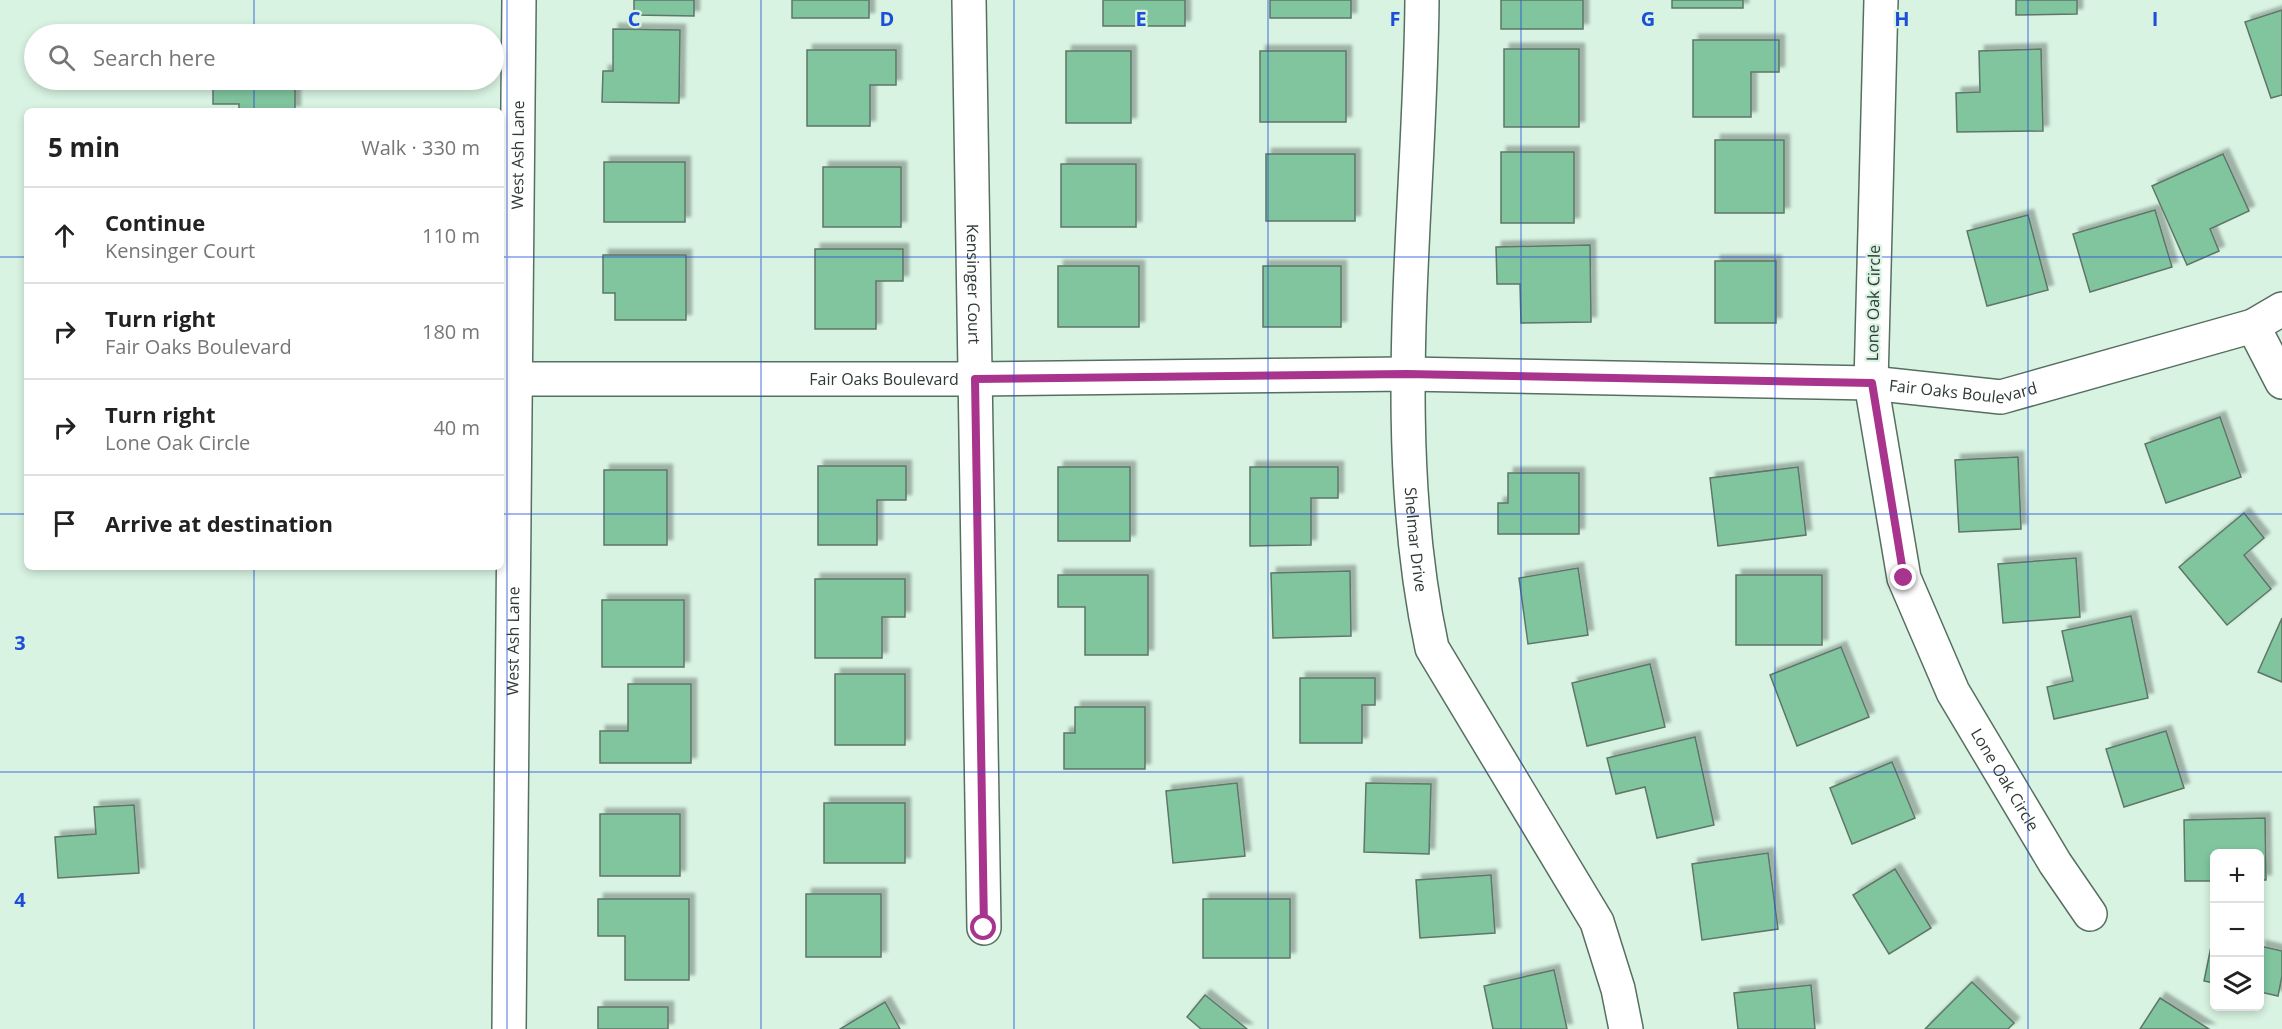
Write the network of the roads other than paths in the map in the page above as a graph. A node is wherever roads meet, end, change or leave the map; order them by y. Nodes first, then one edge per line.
1 (519, 0) edge
2 (969, 0) edge
3 (1422, 0) edge
4 (1881, 0) edge
5 (2282, 309) edge
6 (2253, 326) junction
7 (1407, 374) junction
8 (515, 379) junction
9 (975, 379) junction
10 (2282, 382) edge
11 (1872, 383) junction
12 (2090, 914) dead end
13 (984, 928) dead end
14 (509, 1029) edge
15 (1626, 1029) edge

1 - 8 street, West Ash Lane
2 - 9 street, Kensinger Court
3 - 7 street, Shelmar Drive
4 - 11 street, Lone Oak Circle
5 - 6 street, Fair Oaks Boulevard
6 - 10 street
6 - 11 street, Fair Oaks Boulevard
7 - 9 street, Fair Oaks Boulevard
7 - 11 street, Fair Oaks Boulevard
7 - 15 street, Shelmar Drive
8 - 9 street, Fair Oaks Boulevard
8 - 14 street, West Ash Lane
9 - 13 street, Kensinger Court
11 - 12 street, Lone Oak Circle

